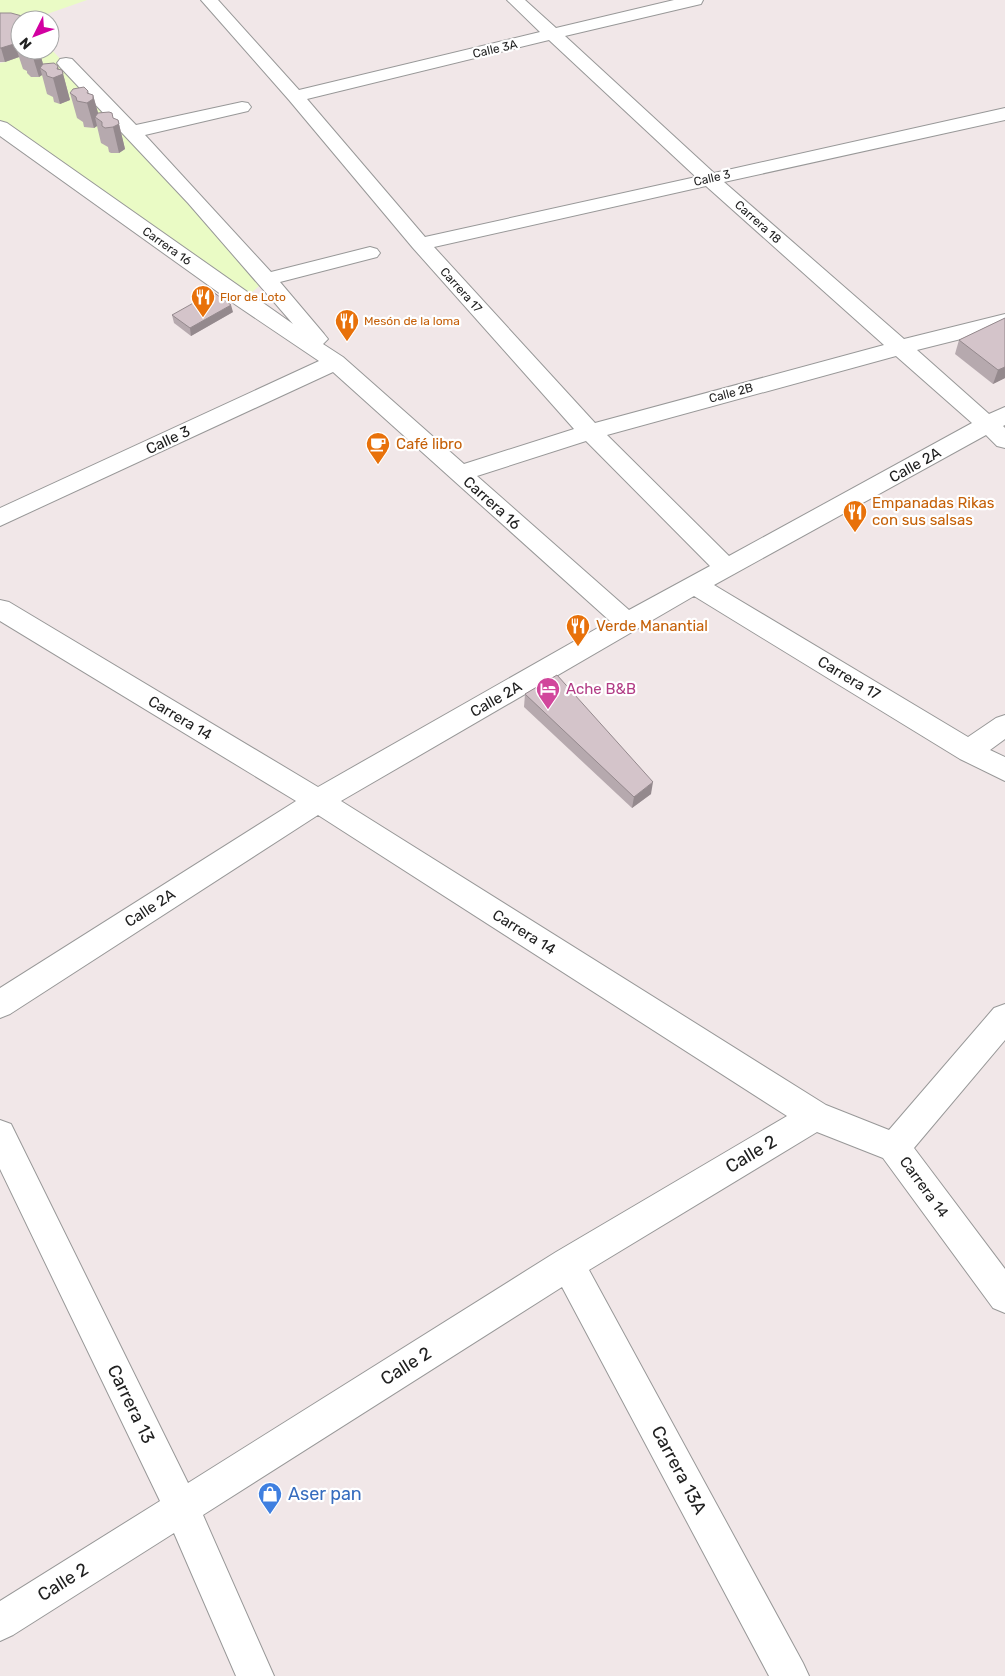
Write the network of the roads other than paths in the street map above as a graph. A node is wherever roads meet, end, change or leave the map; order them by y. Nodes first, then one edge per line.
1 (209, 0) edge
2 (515, 0) edge
3 (695, 0) edge
4 (553, 35) junction
5 (66, 63) dead end
6 (295, 96) junction
7 (242, 107) dead end
8 (1005, 114) edge
9 (0, 127) edge
10 (132, 132) junction
11 (708, 178) junction
12 (420, 244) junction
13 (370, 253) dead end
14 (267, 279) junction
15 (1005, 321) edge
16 (898, 348) junction
17 (335, 362) junction
18 (999, 427) edge
19 (590, 432) junction
20 (460, 473) junction
21 (0, 518) edge
22 (727, 568) junction
23 (694, 584) junction
24 (0, 609) edge
25 (628, 623) junction
26 (1005, 725) edge
27 (969, 751) junction
28 (1005, 770) edge
29 (318, 801) junction
30 (0, 1004) edge
31 (1005, 1018) edge
32 (815, 1116) junction
33 (0, 1135) edge
34 (894, 1147) junction
35 (568, 1264) junction
36 (1005, 1296) edge
37 (182, 1508) junction
38 (0, 1622) edge
39 (256, 1676) edge
40 (790, 1676) edge

1 - 6 street, Carrera 17
2 - 4 street, Carrera 18
3 - 4 street, Calle 3A
4 - 6 street, Calle 3A
4 - 11 street, Carrera 18
5 - 10 street, Carrera 16
6 - 12 street, Carrera 17
7 - 10 street
8 - 11 street, Calle 3
9 - 17 street, Carrera 16
10 - 14 street, Carrera 16
11 - 12 street, Calle 3
11 - 16 street, Carrera 18
12 - 19 street, Carrera 17
13 - 14 street
14 - 17 street, Carrera 16
15 - 16 street, Calle 2B
16 - 18 street, Carrera 18
16 - 19 street, Calle 2B
17 - 20 street, Carrera 16
17 - 21 street, Calle 3
18 - 22 street, Calle 2A
19 - 20 street, Calle 2B
19 - 22 street, Carrera 17
20 - 25 street, Carrera 16
22 - 23 street, Calle 2A
23 - 25 street, Calle 2A
23 - 27 street, Carrera 17
24 - 29 street, Carrera 14
25 - 29 street, Calle 2A
26 - 27 street
27 - 28 street, Carrera 17
29 - 30 street, Calle 2A
29 - 32 street, Carrera 14
31 - 34 street
32 - 34 street, Carrera 14
32 - 35 street, Calle 2
33 - 37 street, Carrera 13
34 - 36 street, Carrera 14
35 - 37 street, Calle 2
35 - 40 street, Carrera 13A
37 - 38 street, Calle 2
37 - 39 street, Carrera 13

